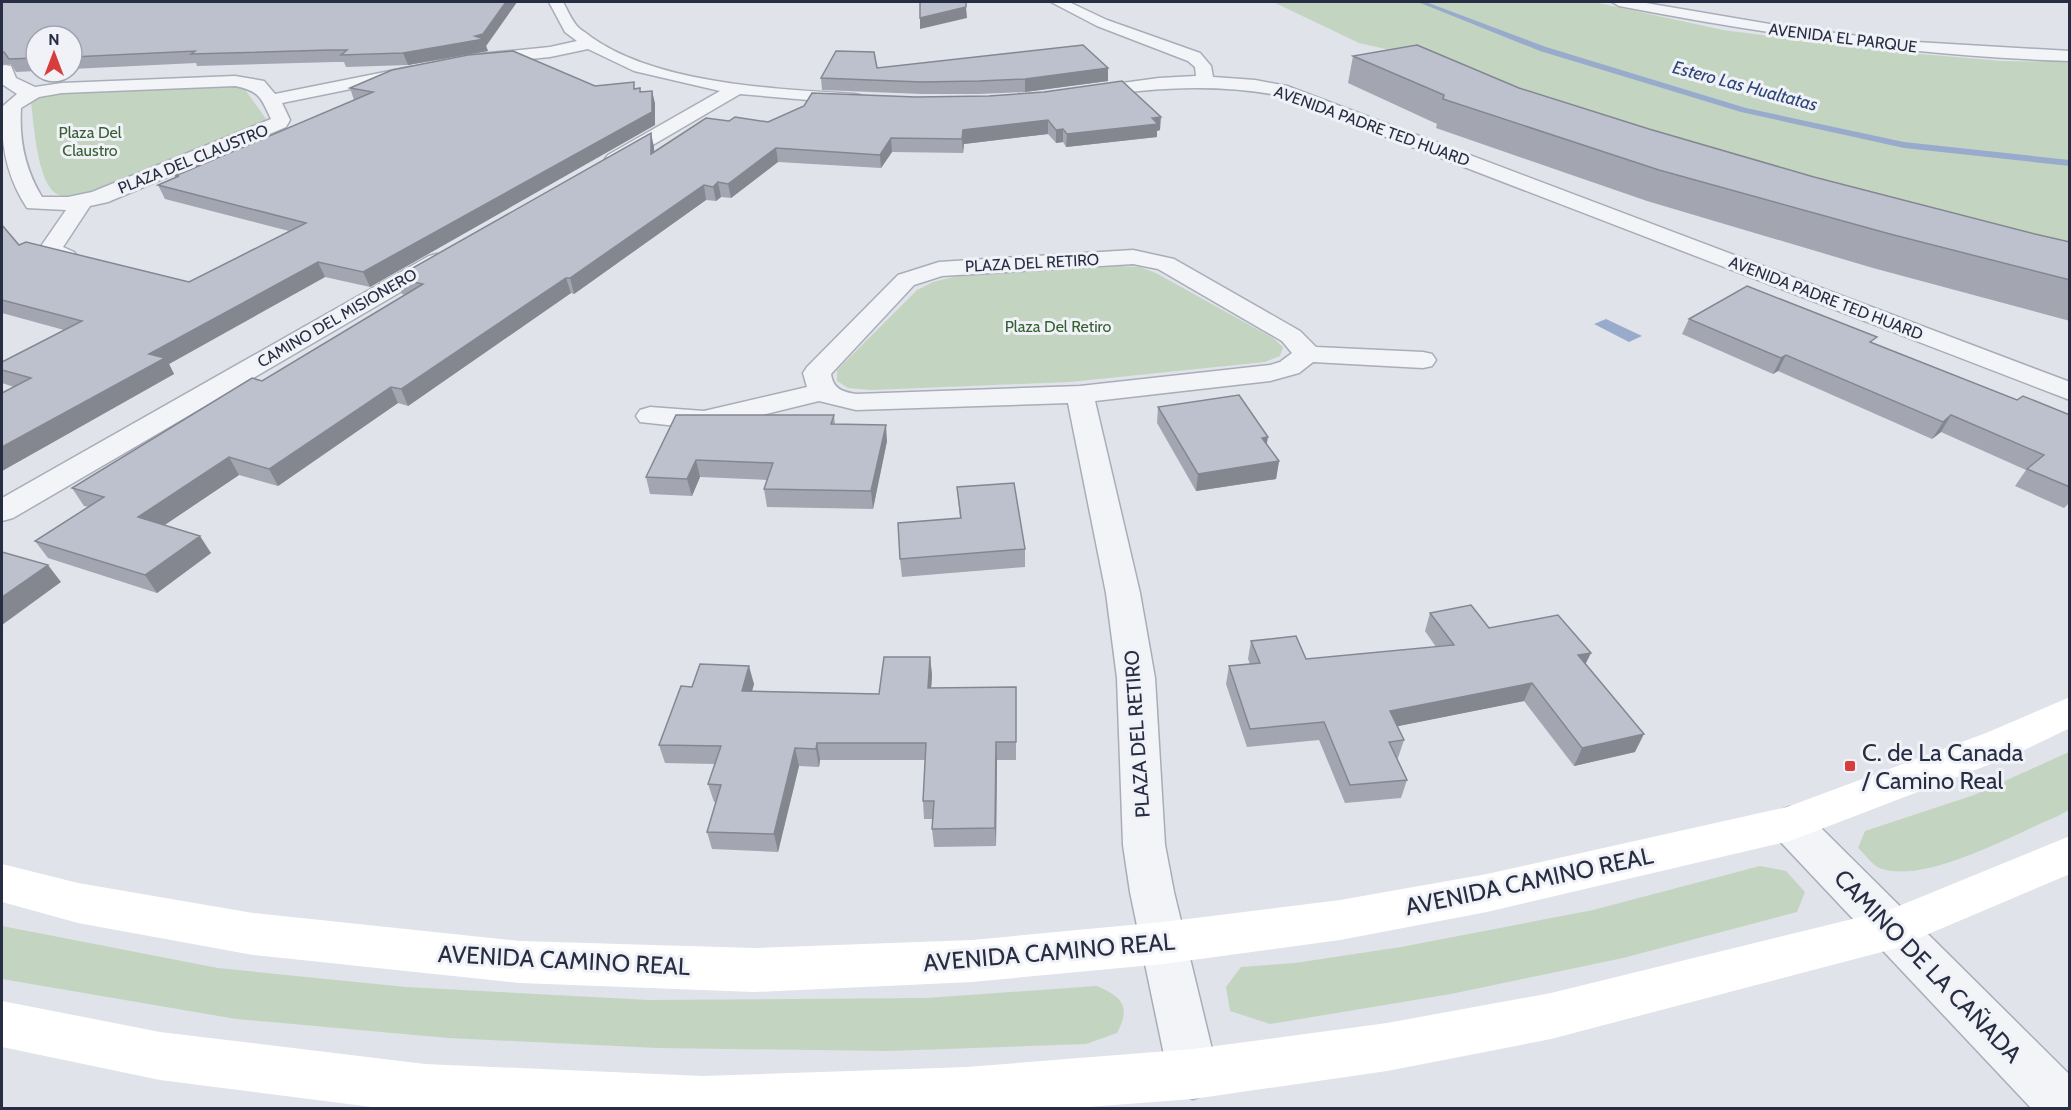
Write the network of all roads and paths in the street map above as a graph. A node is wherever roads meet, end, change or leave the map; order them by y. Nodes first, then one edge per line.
1 (556, 2) edge
2 (1058, 2) edge
3 (1619, 2) edge
4 (1686, 2) edge
5 (1670, 12) junction
6 (589, 44) junction
7 (2070, 56) edge
8 (459, 62) edge
9 (424, 69) edge
10 (5, 70) edge
11 (1205, 80) junction
12 (736, 89) junction
13 (35, 92) junction
14 (1068, 95) edge
15 (271, 100) junction
16 (876, 100) edge
17 (597, 169) edge
18 (82, 202) junction
19 (453, 251) edge
20 (66, 257) edge
21 (1306, 354) junction
22 (1423, 360) dead end
23 (823, 392) junction
24 (2070, 392) edge
25 (1080, 394) junction
26 (650, 416) dead end
27 (2, 511) edge
28 (2070, 711) edge
29 (1790, 824) junction
30 (2070, 854) edge
31 (2, 884) edge
32 (1893, 929) junction
33 (1163, 943) junction
34 (2, 1024) edge
35 (1193, 1074) junction
36 (2066, 1108) edge

1 - 6 street
2 - 11 street
3 - 5 street, AVENIDA EL PARQUE
4 - 5 street
5 - 7 street, AVENIDA EL PARQUE
6 - 8 street
6 - 12 street
9 - 15 street, PLAZA DEL CLAUSTRO
10 - 13 street
11 - 14 street, AVENIDA PADRE TED HUARD
11 - 24 street, AVENIDA PADRE TED HUARD
12 - 16 street
12 - 17 street
13 - 15 street, PLAZA DEL CLAUSTRO
13 - 18 street, PLAZA DEL CLAUSTRO
15 - 18 street, PLAZA DEL CLAUSTRO
18 - 20 street
19 - 27 street, CAMINO DEL MISIONERO
21 - 22 street
21 - 23 street, PLAZA DEL RETIRO
21 - 25 street
23 - 25 street
23 - 26 street
25 - 33 street, PLAZA DEL RETIRO
28 - 29 main road, AVENIDA CAMINO REAL
29 - 32 street, CAMINO DE LA CAÑADA
29 - 33 main road, AVENIDA CAMINO REAL
30 - 32 main road
31 - 33 main road, AVENIDA CAMINO REAL
32 - 35 main road
32 - 36 street, CAMINO DE LA CAÑADA
33 - 35 street, PLAZA DEL RETIRO
34 - 35 main road

